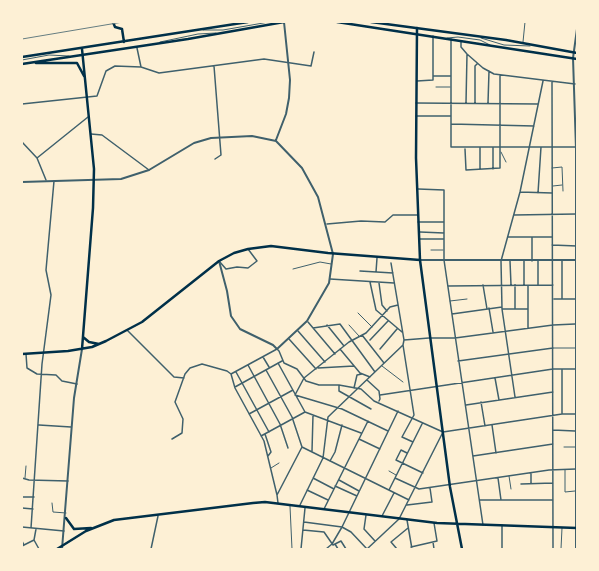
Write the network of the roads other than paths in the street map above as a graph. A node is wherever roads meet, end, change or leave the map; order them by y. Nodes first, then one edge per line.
1 (112, 22) edge
2 (248, 22) edge
3 (269, 22) edge
4 (284, 22) edge
5 (337, 22) edge
6 (372, 22) edge
7 (525, 22) edge
8 (416, 28) junction
9 (577, 29) edge
10 (201, 30) junction
11 (416, 34) junction
12 (433, 36) junction
13 (480, 37) junction
14 (446, 38) junction
15 (451, 39) junction
16 (461, 41) junction
17 (124, 42) junction
18 (523, 43) junction
19 (490, 45) junction
20 (533, 46) junction
21 (136, 47) junction
22 (82, 49) junction
23 (314, 52) dead end
24 (575, 53) edge
25 (83, 54) junction
26 (467, 54) junction
27 (71, 56) junction
28 (22, 58) edge
29 (575, 58) edge
30 (34, 62) junction
31 (478, 63) junction
32 (22, 64) edge
33 (288, 64) junction
34 (214, 65) junction
35 (141, 67) junction
36 (489, 71) junction
37 (84, 76) junction
38 (433, 76) junction
39 (450, 76) junction
40 (500, 76) junction
41 (416, 81) junction
42 (543, 81) junction
43 (552, 82) junction
44 (575, 84) junction
45 (436, 87) dead end
46 (450, 87) junction
47 (87, 98) junction
48 (416, 103) junction
49 (450, 103) junction
50 (466, 103) junction
51 (475, 103) junction
52 (488, 103) junction
53 (500, 103) junction
54 (22, 104) edge
55 (538, 104) junction
56 (416, 116) junction
57 (450, 116) junction
58 (88, 117) junction
59 (450, 124) junction
60 (501, 125) junction
61 (534, 126) junction
62 (91, 134) junction
63 (219, 137) junction
64 (276, 141) junction
65 (22, 142) edge
66 (530, 147) junction
67 (541, 147) junction
68 (576, 147) edge
69 (465, 148) junction
70 (480, 148) junction
71 (493, 148) junction
72 (501, 148) junction
73 (552, 148) junction
74 (501, 152) junction
75 (37, 158) junction
76 (216, 159) dead end
77 (506, 162) dead end
78 (552, 168) junction
79 (480, 169) junction
80 (493, 169) junction
81 (149, 170) junction
82 (54, 181) junction
83 (94, 181) junction
84 (22, 182) edge
85 (46, 182) junction
86 (562, 185) junction
87 (552, 186) junction
88 (417, 189) junction
89 (563, 191) dead end
90 (520, 192) junction
91 (538, 193) junction
92 (552, 193) junction
93 (576, 214) edge
94 (418, 215) junction
95 (514, 215) junction
96 (552, 215) junction
97 (418, 222) junction
98 (444, 222) junction
99 (327, 224) junction
100 (419, 232) junction
101 (444, 233) junction
102 (508, 237) junction
103 (532, 237) junction
104 (552, 237) junction
105 (419, 239) junction
106 (444, 239) junction
107 (552, 245) junction
108 (576, 246) edge
109 (248, 249) junction
110 (431, 250) dead end
111 (444, 250) junction
112 (333, 254) junction
113 (377, 258) junction
114 (420, 260) junction
115 (444, 260) junction
116 (553, 260) junction
117 (562, 260) junction
118 (576, 260) edge
119 (219, 261) junction
120 (501, 261) junction
121 (510, 261) junction
122 (524, 261) junction
123 (532, 261) junction
124 (538, 261) junction
125 (391, 263) dead end
126 (332, 264) junction
127 (293, 269) dead end
128 (360, 271) dead end
129 (376, 272) junction
130 (393, 273) junction
131 (330, 279) junction
132 (370, 282) junction
133 (380, 283) junction
134 (394, 283) junction
135 (483, 285) junction
136 (500, 285) junction
137 (511, 285) junction
138 (515, 285) junction
139 (524, 285) junction
140 (528, 285) junction
141 (538, 285) junction
142 (553, 285) junction
143 (448, 286) junction
144 (467, 298) dead end
145 (553, 299) junction
146 (562, 299) junction
147 (576, 299) junction
148 (450, 302) junction
149 (398, 305) junction
150 (502, 308) junction
151 (488, 309) junction
152 (515, 309) junction
153 (528, 309) junction
154 (387, 310) junction
155 (358, 313) dead end
156 (452, 314) junction
157 (382, 316) junction
158 (307, 321) junction
159 (388, 321) junction
160 (575, 324) junction
161 (327, 325) junction
162 (349, 325) dead end
163 (553, 325) junction
164 (372, 327) junction
165 (313, 328) junction
166 (528, 328) junction
167 (398, 329) junction
168 (128, 330) junction
169 (298, 331) junction
170 (402, 332) junction
171 (505, 332) junction
172 (493, 333) junction
173 (362, 335) junction
174 (83, 337) junction
175 (359, 337) junction
176 (289, 338) junction
177 (429, 338) junction
178 (455, 338) junction
179 (352, 340) junction
180 (370, 340) dead end
181 (404, 340) junction
182 (99, 344) junction
183 (403, 345) junction
184 (344, 346) junction
185 (553, 348) junction
186 (576, 348) junction
187 (82, 349) junction
188 (277, 349) junction
189 (340, 349) junction
190 (380, 349) dead end
191 (44, 353) junction
192 (509, 353) junction
193 (22, 354) edge
194 (26, 354) junction
195 (335, 354) junction
196 (264, 357) junction
197 (283, 360) junction
198 (458, 361) junction
199 (325, 362) junction
200 (278, 363) junction
201 (384, 363) junction
202 (248, 365) junction
203 (354, 366) junction
204 (382, 366) junction
205 (270, 368) junction
206 (317, 368) junction
207 (553, 369) junction
208 (562, 369) junction
209 (576, 369) junction
210 (266, 370) junction
211 (236, 371) junction
212 (375, 372) junction
213 (230, 374) junction
214 (364, 374) junction
215 (42, 375) junction
216 (512, 375) junction
217 (254, 376) junction
218 (370, 377) junction
219 (184, 378) junction
220 (304, 378) junction
221 (495, 378) junction
222 (367, 380) junction
223 (403, 382) dead end
224 (242, 383) junction
225 (462, 383) junction
226 (77, 384) junction
227 (339, 385) junction
228 (235, 387) junction
229 (436, 387) junction
230 (354, 388) junction
231 (358, 389) junction
232 (293, 390) junction
233 (410, 391) junction
234 (553, 392) junction
235 (295, 395) junction
236 (380, 395) junction
237 (281, 397) junction
238 (349, 397) junction
239 (515, 397) junction
240 (499, 400) junction
241 (378, 401) junction
242 (481, 402) junction
243 (269, 404) junction
244 (465, 405) junction
245 (338, 408) junction
246 (371, 409) dead end
247 (257, 410) junction
248 (398, 411) junction
249 (305, 412) junction
250 (249, 414) junction
251 (562, 414) junction
252 (576, 414) junction
253 (313, 415) junction
254 (552, 417) junction
255 (412, 418) junction
256 (292, 419) junction
257 (328, 420) junction
258 (368, 421) junction
259 (422, 424) junction
260 (39, 425) junction
261 (342, 425) junction
262 (280, 426) junction
263 (485, 426) junction
264 (492, 426) junction
265 (72, 427) junction
266 (468, 429) junction
267 (552, 430) junction
268 (388, 431) junction
269 (575, 431) junction
270 (269, 432) junction
271 (443, 432) junction
272 (361, 433) junction
273 (265, 434) junction
274 (261, 436) junction
275 (172, 439) dead end
276 (359, 439) junction
277 (413, 442) junction
278 (553, 444) junction
279 (302, 447) junction
280 (564, 447) dead end
281 (576, 447) junction
282 (288, 448) dead end
283 (380, 449) junction
284 (312, 452) junction
285 (407, 453) junction
286 (496, 453) junction
287 (267, 456) junction
288 (473, 456) junction
289 (323, 458) junction
290 (330, 461) junction
291 (279, 462) dead end
292 (403, 463) junction
293 (26, 466) dead end
294 (344, 468) junction
295 (271, 469) junction
296 (576, 469) junction
297 (553, 470) junction
298 (565, 470) junction
299 (389, 471) dead end
300 (423, 473) junction
301 (531, 473) junction
302 (397, 475) junction
303 (509, 476) junction
304 (22, 478) edge
305 (313, 478) junction
306 (395, 478) junction
307 (498, 478) junction
308 (25, 479) junction
309 (366, 479) junction
310 (35, 480) junction
311 (339, 480) junction
312 (68, 481) junction
313 (477, 481) junction
314 (531, 483) junction
315 (553, 483) junction
316 (521, 484) dead end
317 (450, 485) junction
318 (335, 488) junction
319 (416, 488) junction
320 (430, 488) junction
321 (511, 489) dead end
322 (307, 490) junction
323 (389, 490) junction
324 (359, 491) junction
325 (576, 491) junction
326 (394, 493) junction
327 (277, 495) junction
328 (357, 496) junction
329 (22, 497) edge
330 (34, 497) junction
331 (328, 500) junction
332 (409, 500) junction
333 (480, 500) junction
334 (501, 500) junction
335 (553, 500) junction
336 (52, 503) dead end
337 (278, 504) junction
338 (407, 505) junction
339 (290, 506) junction
340 (299, 507) junction
341 (22, 508) edge
342 (306, 508) junction
343 (33, 509) junction
344 (324, 510) junction
345 (66, 513) junction
346 (349, 513) junction
347 (159, 514) junction
348 (366, 515) junction
349 (382, 517) junction
350 (66, 518) junction
351 (399, 519) junction
352 (407, 520) junction
353 (304, 522) junction
354 (434, 523) junction
355 (457, 524) junction
356 (483, 525) junction
357 (502, 525) junction
358 (22, 527) edge
359 (342, 527) junction
360 (553, 527) junction
361 (562, 527) junction
362 (32, 528) junction
363 (94, 528) junction
364 (408, 528) junction
365 (576, 528) edge
366 (36, 529) junction
367 (303, 530) junction
368 (64, 531) junction
369 (34, 540) junction
370 (22, 541) edge
371 (376, 541) junction
372 (433, 542) junction
373 (334, 544) junction
374 (23, 546) edge
375 (62, 548) edge
376 (411, 548) edge
377 (39, 549) edge
378 (57, 549) edge
379 (152, 549) edge
380 (292, 549) edge
381 (301, 549) edge
382 (326, 549) edge
383 (338, 549) edge
384 (346, 549) edge
385 (367, 549) edge
386 (397, 549) edge
387 (434, 549) edge
388 (462, 549) edge
389 (502, 549) edge
390 (553, 549) edge
391 (561, 549) edge
392 (576, 549) edge

1 - 17 main road
2 - 10 main road
3 - 10 lane
4 - 21 main road
4 - 33 street
5 - 11 main road
6 - 8 main road
7 - 18 lane
8 - 11 main road
8 - 13 main road
9 - 24 street
10 - 17 main road
11 - 12 main road
11 - 41 main road
12 - 14 main road
12 - 38 street
13 - 18 main road
13 - 20 lane
14 - 15 main road
14 - 19 lane
15 - 16 main road
15 - 39 street
16 - 19 main road
16 - 26 street
17 - 22 main road
18 - 20 main road
19 - 29 main road
20 - 24 main road
21 - 25 main road
21 - 35 street
22 - 25 main road
22 - 28 main road
23 - 33 street
24 - 29 street
25 - 27 main road
25 - 37 main road
26 - 31 street
26 - 50 street
27 - 28 lane
27 - 30 main road
29 - 44 street
30 - 32 main road
30 - 37 main road
31 - 36 street
31 - 51 street
33 - 34 street
33 - 64 street
34 - 35 street
34 - 63 street
35 - 47 street
36 - 40 street
36 - 52 street
37 - 47 main road
38 - 39 street
38 - 41 street
39 - 46 street
40 - 42 street
40 - 53 street
41 - 48 main road
42 - 43 street
42 - 55 street
43 - 44 street
43 - 73 street
44 - 68 street
45 - 46 lane
46 - 49 street
47 - 54 street
47 - 58 main road
48 - 49 street
48 - 56 main road
49 - 50 street
49 - 57 street
50 - 51 street
51 - 52 street
52 - 53 street
53 - 55 street
53 - 60 street
55 - 61 street
56 - 57 street
56 - 88 main road
57 - 59 street
58 - 62 main road
58 - 75 street
59 - 60 street
59 - 69 street
60 - 61 street
60 - 72 street
61 - 66 street
62 - 81 street
62 - 83 main road
63 - 64 street
63 - 76 street
63 - 81 street
64 - 99 street
65 - 75 street
66 - 67 street
66 - 72 street
66 - 90 street
67 - 73 street
67 - 91 street
68 - 73 street
68 - 93 street
69 - 70 street
69 - 79 street
70 - 71 street
70 - 79 street
71 - 72 street
71 - 80 street
72 - 74 street
73 - 78 street
74 - 77 lane
74 - 80 street
75 - 85 street
78 - 86 lane
78 - 87 street
79 - 80 street
81 - 83 street
82 - 83 street
82 - 85 street
82 - 191 street
83 - 174 main road
84 - 85 street
86 - 87 lane
86 - 89 lane
87 - 92 street
88 - 94 main road
88 - 98 street
90 - 91 street
90 - 95 street
91 - 92 street
92 - 96 street
93 - 96 street
93 - 108 street
94 - 97 main road
94 - 99 street
95 - 96 street
95 - 102 street
96 - 104 street
97 - 98 street
97 - 100 main road
98 - 101 street
99 - 112 street
100 - 101 street
100 - 105 main road
101 - 106 street
102 - 103 street
102 - 120 street
103 - 104 street
103 - 123 street
104 - 107 street
105 - 106 street
105 - 114 main road
106 - 111 street
107 - 108 street
107 - 116 street
108 - 118 street
109 - 112 main road
109 - 119 main road
109 - 119 street
110 - 111 lane
111 - 115 street
112 - 113 main road
112 - 126 street
113 - 114 main road
113 - 129 street
114 - 115 street
114 - 177 main road
115 - 120 street
115 - 143 street
116 - 117 street
116 - 124 street
116 - 142 street
117 - 118 street
117 - 146 street
118 - 147 street
119 - 168 main road
119 - 188 street
120 - 121 street
120 - 136 street
121 - 122 street
121 - 137 street
122 - 123 street
122 - 139 street
123 - 124 street
124 - 141 street
125 - 130 street
126 - 127 lane
126 - 131 street
128 - 129 street
129 - 130 street
130 - 134 street
131 - 132 street
131 - 158 street
132 - 133 street
132 - 157 street
133 - 134 street
133 - 154 street
134 - 149 street
135 - 136 street
135 - 143 street
135 - 151 street
136 - 137 street
136 - 150 street
137 - 138 street
138 - 139 street
138 - 152 street
139 - 140 street
140 - 141 street
140 - 153 street
141 - 142 street
142 - 145 street
143 - 148 street
144 - 148 lane
145 - 146 street
145 - 163 street
146 - 147 street
147 - 160 street
148 - 156 street
149 - 154 street
149 - 170 street
150 - 151 street
150 - 152 street
150 - 171 street
151 - 156 street
151 - 172 street
152 - 153 street
153 - 166 street
154 - 157 street
155 - 164 lane
156 - 178 street
157 - 159 street
157 - 164 street
158 - 165 street
158 - 169 street
159 - 167 street
159 - 180 street
160 - 163 street
160 - 186 street
161 - 165 street
161 - 179 street
161 - 184 street
162 - 175 lane
163 - 166 street
163 - 185 street
164 - 173 street
165 - 195 street
166 - 171 street
167 - 170 street
167 - 190 street
168 - 182 main road
168 - 219 street
169 - 176 street
169 - 199 street
170 - 181 street
171 - 172 street
171 - 192 street
172 - 178 street
173 - 175 street
173 - 201 street
174 - 182 main road
174 - 187 main road
175 - 179 street
176 - 188 street
176 - 206 street
177 - 178 street
177 - 181 street
177 - 229 main road
178 - 198 street
179 - 184 street
179 - 212 street
181 - 183 street
182 - 187 main road
183 - 201 street
183 - 233 street
184 - 189 street
185 - 186 lane
185 - 192 street
185 - 207 street
186 - 209 street
187 - 191 main road
187 - 226 street
188 - 196 street
188 - 197 street
189 - 195 street
189 - 203 street
191 - 194 main road
191 - 215 street
192 - 198 street
192 - 216 street
193 - 194 main road
194 - 215 street
195 - 199 street
196 - 202 street
196 - 205 street
197 - 200 street
197 - 220 street
198 - 225 street
199 - 206 street
200 - 205 street
200 - 232 street
201 - 204 street
202 - 211 street
202 - 217 street
203 - 206 street
203 - 214 street
204 - 212 street
204 - 223 lane
205 - 210 street
206 - 220 street
207 - 208 street
207 - 216 street
207 - 234 street
208 - 209 street
208 - 251 street
209 - 252 street
210 - 217 street
210 - 237 street
211 - 213 street
211 - 224 street
212 - 218 street
213 - 219 street
213 - 228 street
214 - 218 street
214 - 230 street
215 - 226 street
215 - 260 street
216 - 221 street
216 - 239 street
217 - 224 street
217 - 243 street
218 - 222 street
219 - 275 street
220 - 227 street
220 - 235 street
221 - 225 street
221 - 240 street
222 - 231 street
222 - 236 street
224 - 228 street
224 - 247 street
225 - 229 street
225 - 244 street
226 - 265 street
227 - 230 street
227 - 238 street
228 - 250 street
229 - 233 street
229 - 271 main road
230 - 231 street
231 - 238 street
231 - 241 street
232 - 235 street
232 - 237 street
233 - 236 street
233 - 255 street
234 - 239 street
234 - 254 street
235 - 245 street
235 - 249 street
236 - 241 street
237 - 243 street
237 - 256 street
238 - 245 street
238 - 246 street
239 - 240 street
240 - 242 street
241 - 248 street
242 - 244 street
242 - 263 street
243 - 247 street
243 - 262 street
244 - 266 street
245 - 257 street
245 - 258 street
247 - 250 street
247 - 270 street
248 - 255 street
248 - 268 street
249 - 253 street
249 - 256 street
250 - 274 street
251 - 252 street
251 - 254 street
252 - 269 street
253 - 257 street
253 - 284 street
254 - 264 street
254 - 267 street
255 - 259 street
255 - 277 street
256 - 262 street
256 - 279 street
257 - 261 street
257 - 289 street
258 - 268 street
258 - 272 street
259 - 271 street
259 - 277 street
260 - 265 street
260 - 310 street
261 - 272 street
261 - 290 street
262 - 270 street
262 - 282 street
263 - 264 street
263 - 266 street
264 - 286 street
265 - 312 street
266 - 271 street
266 - 288 street
267 - 269 street
267 - 278 street
268 - 283 street
269 - 281 street
270 - 273 street
271 - 300 street
271 - 317 main road
272 - 276 street
273 - 274 street
273 - 287 street
274 - 287 street
276 - 283 street
276 - 294 street
277 - 285 street
278 - 286 street
278 - 297 street
279 - 284 street
279 - 327 street
280 - 281 lane
281 - 296 street
283 - 309 street
284 - 289 street
285 - 292 street
285 - 292 street
286 - 288 street
287 - 295 street
288 - 313 street
289 - 290 street
289 - 305 street
290 - 294 street
291 - 295 lane
292 - 300 street
292 - 302 street
293 - 308 lane
294 - 309 street
294 - 311 street
295 - 327 street
296 - 298 street
296 - 325 street
297 - 298 street
297 - 301 street
297 - 315 street
298 - 325 lane
299 - 302 lane
300 - 319 street
301 - 303 street
301 - 314 street
302 - 306 street
303 - 307 street
303 - 321 lane
304 - 308 street
305 - 318 street
305 - 322 street
306 - 319 street
306 - 323 street
307 - 313 street
307 - 334 street
308 - 310 street
309 - 323 street
309 - 324 street
310 - 312 street
310 - 330 street
311 - 318 street
311 - 324 street
312 - 345 street
313 - 317 street
313 - 333 street
314 - 315 street
314 - 316 street
315 - 335 street
317 - 320 street
317 - 355 main road
318 - 328 street
318 - 331 street
319 - 320 street
319 - 332 street
320 - 338 street
322 - 331 street
322 - 340 street
323 - 326 street
324 - 328 street
325 - 365 street
326 - 332 street
326 - 349 street
327 - 337 street
328 - 346 street
329 - 330 street
330 - 343 street
331 - 344 street
332 - 338 street
333 - 334 street
333 - 356 street
334 - 335 street
335 - 360 street
336 - 345 lane
337 - 339 main road
337 - 347 main road
338 - 351 street
339 - 340 main road
339 - 380 lane
340 - 342 main road
341 - 343 street
342 - 344 main road
342 - 353 street
343 - 362 street
344 - 346 main road
345 - 350 street
346 - 348 main road
346 - 359 street
347 - 363 main road
347 - 379 street
348 - 349 main road
348 - 371 street
349 - 351 main road
350 - 363 main road
350 - 368 street
351 - 352 main road
351 - 371 street
352 - 354 main road
352 - 364 street
353 - 359 street
353 - 367 street
354 - 355 main road
354 - 372 street
355 - 356 main road
355 - 388 main road
356 - 357 main road
357 - 360 main road
357 - 389 street
358 - 362 street
359 - 373 street
359 - 385 street
360 - 361 main road
360 - 390 street
361 - 365 main road
361 - 391 lane
362 - 366 street
363 - 375 main road
364 - 376 street
364 - 386 street
365 - 392 street
366 - 368 street
366 - 369 street
367 - 373 street
367 - 381 street
368 - 375 street
369 - 374 street
369 - 377 street
370 - 374 street
371 - 385 street
372 - 376 street
372 - 387 street
373 - 382 street
373 - 383 street
373 - 384 street
375 - 378 main road

